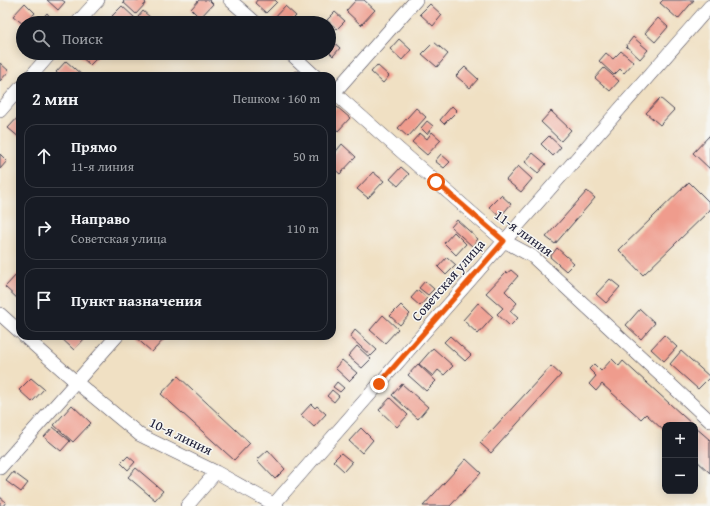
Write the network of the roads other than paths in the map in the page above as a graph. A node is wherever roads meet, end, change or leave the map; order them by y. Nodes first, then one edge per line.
1 (98, 0) edge
2 (230, 0) edge
3 (416, 0) edge
4 (710, 6) edge
5 (83, 16) edge
6 (248, 16) edge
7 (45, 60) edge
8 (298, 60) edge
9 (34, 72) edge
10 (311, 72) edge
11 (336, 90) edge
12 (16, 93) edge
13 (336, 96) edge
14 (0, 111) edge
15 (504, 241) junction
16 (0, 314) edge
17 (16, 328) edge
18 (29, 340) edge
19 (113, 340) edge
20 (76, 382) junction
21 (710, 421) edge
22 (0, 468) edge
23 (216, 472) junction
24 (276, 505) edge
25 (187, 506) edge

1 - 5 street
2 - 6 street
3 - 11 street
4 - 15 street, Советская улица
7 - 9 street
8 - 10 street
12 - 14 street
13 - 15 street, 11-я линия
15 - 21 street, 11-я линия
15 - 24 street, Советская улица
16 - 17 street
18 - 20 street, 10-я линия
19 - 20 street
20 - 22 street
20 - 23 street, 10-я линия
23 - 24 street, 10-я линия
23 - 25 street

